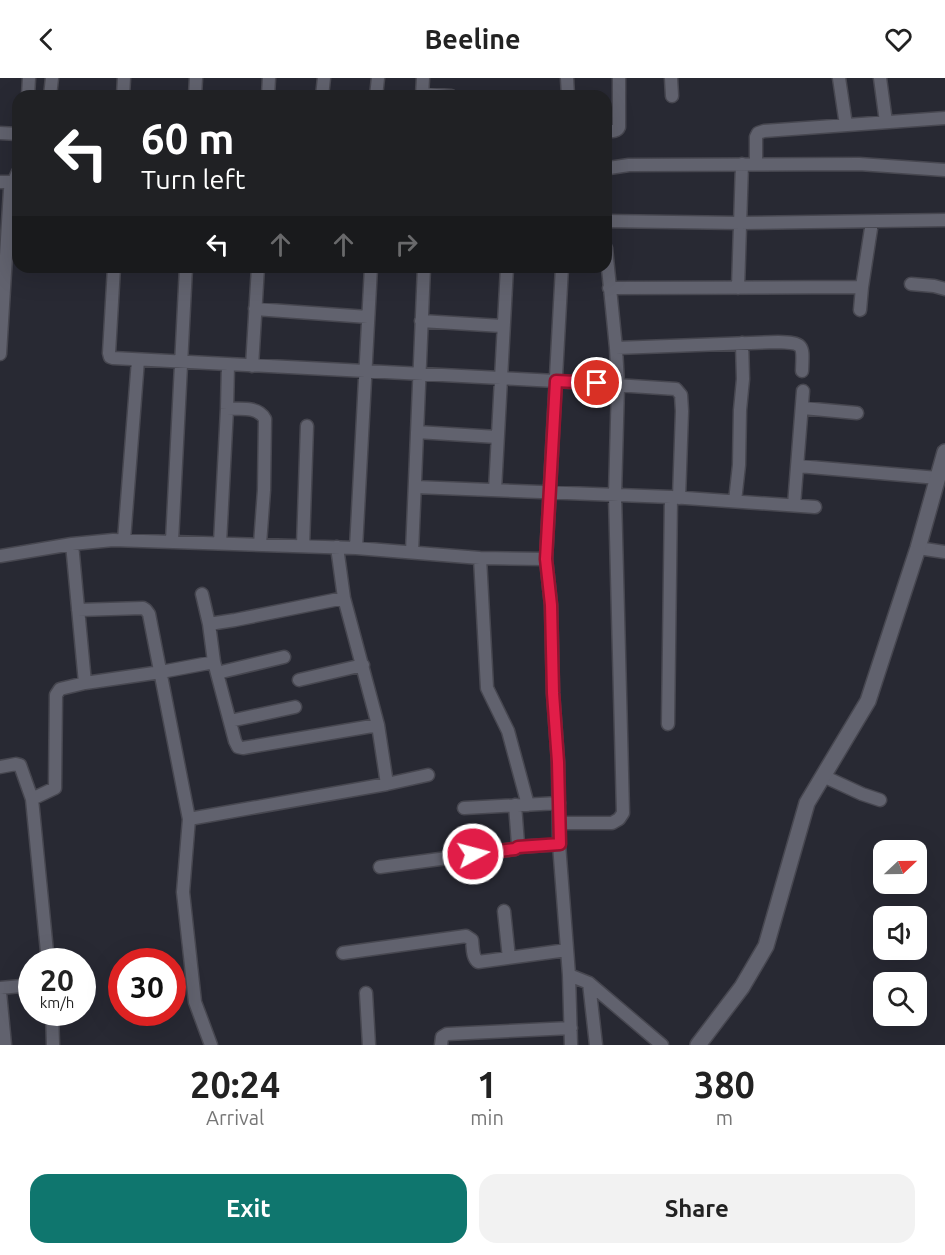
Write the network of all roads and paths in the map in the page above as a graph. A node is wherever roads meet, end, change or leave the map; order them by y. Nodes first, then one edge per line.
1 (619, 78) edge
2 (671, 78) edge
3 (839, 78) edge
4 (880, 78) edge
5 (672, 96) dead end
6 (945, 118) edge
7 (886, 122) junction
8 (846, 125) junction
9 (612, 130) edge
10 (742, 164) junction
11 (756, 164) junction
12 (612, 168) edge
13 (945, 170) edge
14 (10, 179) edge
15 (945, 220) edge
16 (612, 221) edge
17 (872, 222) junction
18 (740, 223) junction
19 (114, 273) edge
20 (186, 273) edge
21 (258, 273) edge
22 (371, 273) edge
23 (424, 273) edge
24 (506, 273) edge
25 (562, 273) edge
26 (608, 273) edge
27 (910, 284) dead end
28 (862, 287) junction
29 (609, 288) junction
30 (738, 288) junction
31 (945, 289) edge
32 (2, 300) edge
33 (255, 309) junction
34 (860, 310) dead end
35 (368, 317) junction
36 (421, 321) junction
37 (502, 326) junction
38 (742, 343) junction
39 (616, 348) junction
40 (0, 354) edge
41 (138, 360) junction
42 (180, 362) junction
43 (228, 364) junction
44 (252, 366) junction
45 (366, 371) junction
46 (802, 371) dead end
47 (420, 374) junction
48 (501, 378) junction
49 (556, 381) junction
50 (618, 385) junction
51 (803, 391) dead end
52 (802, 408) junction
53 (227, 409) junction
54 (857, 413) dead end
55 (307, 426) dead end
56 (417, 432) junction
57 (497, 436) junction
58 (945, 452) edge
59 (798, 466) junction
60 (938, 478) junction
61 (415, 487) junction
62 (495, 490) junction
63 (549, 493) junction
64 (615, 495) junction
65 (675, 497) junction
66 (735, 501) junction
67 (794, 505) junction
68 (815, 507) dead end
69 (124, 540) junction
70 (172, 541) junction
71 (220, 543) junction
72 (72, 544) junction
73 (260, 544) junction
74 (303, 546) junction
75 (338, 547) junction
76 (356, 548) junction
77 (918, 548) junction
78 (412, 552) junction
79 (945, 552) edge
80 (0, 556) edge
81 (480, 558) junction
82 (546, 559) junction
83 (202, 594) dead end
84 (344, 598) junction
85 (78, 610) junction
86 (209, 624) junction
87 (284, 657) dead end
88 (363, 665) junction
89 (216, 667) junction
90 (161, 672) junction
91 (299, 680) dead end
92 (85, 683) junction
93 (295, 706) dead end
94 (230, 721) junction
95 (668, 724) dead end
96 (378, 725) junction
97 (0, 768) edge
98 (428, 775) dead end
99 (824, 776) junction
100 (387, 784) junction
101 (32, 799) junction
102 (880, 800) dead end
103 (560, 804) junction
104 (515, 805) junction
105 (528, 805) junction
106 (464, 808) dead end
107 (189, 819) junction
108 (560, 823) junction
109 (560, 844) junction
110 (518, 847) junction
111 (380, 867) dead end
112 (504, 911) dead end
113 (47, 948) edge
114 (567, 950) junction
115 (344, 953) dead end
116 (509, 958) junction
117 (569, 975) junction
118 (589, 983) junction
119 (18, 987) edge
120 (0, 990) edge
121 (366, 993) dead end
122 (52, 1026) edge
123 (571, 1028) junction
124 (5, 1045) edge
125 (53, 1045) edge
126 (211, 1045) edge
127 (369, 1045) edge
128 (441, 1045) edge
129 (571, 1045) edge
130 (596, 1045) edge
131 (662, 1045) edge
132 (698, 1045) edge

1 - 9 street
2 - 5 street
3 - 8 street
4 - 7 street
6 - 7 street
7 - 8 street
8 - 11 street
10 - 11 street
10 - 12 street
10 - 18 street
11 - 13 street
14 - 32 street
15 - 17 street
16 - 18 street
17 - 18 street
17 - 28 street
18 - 30 street
19 - 41 street
20 - 42 street
21 - 33 street
22 - 35 street
23 - 36 street
24 - 37 street
25 - 49 street
26 - 29 street
27 - 31 street
28 - 30 street
28 - 34 street
29 - 30 street
29 - 39 street
32 - 40 street
33 - 35 street
33 - 44 street
35 - 45 street
36 - 37 street
36 - 47 street
37 - 48 street
38 - 39 street
38 - 46 street
38 - 66 street
39 - 50 street
41 - 42 street
41 - 69 street
42 - 43 street
42 - 70 street
43 - 44 street
43 - 53 street
44 - 45 street
45 - 47 street
45 - 76 street
47 - 48 street
47 - 56 street
48 - 49 street
48 - 57 street
49 - 50 street
49 - 63 street
50 - 64 street
50 - 65 street
51 - 52 street
52 - 54 street
52 - 59 street
53 - 71 street
53 - 73 street
55 - 74 street
56 - 57 street
56 - 61 street
57 - 62 street
58 - 60 street
59 - 60 street
59 - 67 street
60 - 77 street
61 - 62 street
61 - 78 street
62 - 63 street
63 - 64 street
63 - 82 street
64 - 65 street
64 - 108 street
65 - 66 street
65 - 95 street
66 - 67 street
67 - 68 street
69 - 70 street
69 - 72 street
70 - 71 street
71 - 73 street
72 - 80 street
72 - 85 street
73 - 74 street
74 - 75 street
75 - 76 street
75 - 84 street
76 - 78 street
77 - 79 street
77 - 99 street
78 - 81 street
81 - 82 street
81 - 105 street
82 - 103 street
83 - 86 street
84 - 86 street
84 - 88 street
85 - 90 street
85 - 92 street
86 - 89 street
87 - 89 street
88 - 91 street
88 - 96 street
89 - 90 street
89 - 94 street
90 - 92 street
90 - 107 street
92 - 101 street
93 - 94 street
94 - 96 street
96 - 100 street
97 - 101 street
98 - 100 street
99 - 102 street
99 - 132 street
100 - 107 street
101 - 113 street
103 - 105 street
103 - 108 street
104 - 105 street
104 - 106 street
104 - 110 street
107 - 126 street
108 - 109 street
109 - 110 street
109 - 114 street
110 - 111 street
112 - 116 street
114 - 116 street
114 - 117 street
115 - 116 street
117 - 118 street
117 - 123 street
118 - 130 street
118 - 131 street
119 - 120 street
120 - 124 street
121 - 127 street
122 - 125 street
123 - 128 street
123 - 129 street

